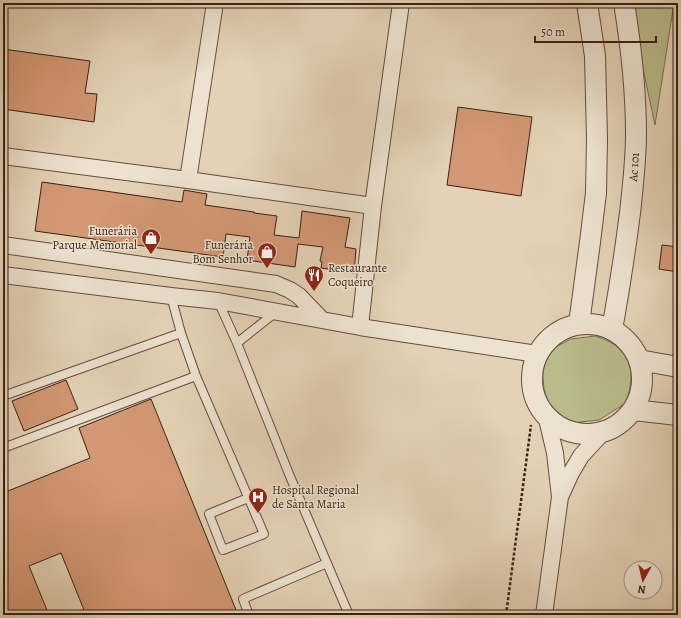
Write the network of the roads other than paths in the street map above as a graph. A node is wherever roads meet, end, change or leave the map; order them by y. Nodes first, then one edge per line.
1 (215, 3) edge
2 (401, 3) edge
3 (586, 3) edge
4 (624, 3) edge
5 (3, 156) edge
6 (188, 180) junction
7 (373, 206) junction
8 (3, 245) edge
9 (3, 274) edge
10 (171, 296) junction
11 (218, 301) junction
12 (276, 312) junction
13 (322, 320) junction
14 (579, 324) junction
15 (360, 327) junction
16 (612, 330) junction
17 (181, 332) junction
18 (237, 343) junction
19 (537, 354) junction
20 (639, 360) junction
21 (678, 367) edge
22 (196, 376) junction
23 (3, 396) edge
24 (633, 410) junction
25 (537, 412) junction
26 (678, 415) edge
27 (603, 432) junction
28 (3, 448) edge
29 (560, 497) junction
30 (248, 498) junction
31 (327, 563) junction
32 (249, 615) edge
33 (349, 615) edge
34 (544, 615) edge

1 - 6 street
2 - 7 street
3 - 14 street
4 - 16 street, Ac 101
5 - 6 street
6 - 7 street
7 - 15 street
8 - 13 street
9 - 10 street
10 - 11 street
10 - 17 lane
11 - 12 street
11 - 18 lane
12 - 13 street
12 - 18 lane
13 - 15 street
14 - 16 street
14 - 19 street
15 - 19 street
16 - 20 street
17 - 22 lane
17 - 23 lane
18 - 31 lane
19 - 25 street
20 - 21 street
20 - 24 street
22 - 28 lane
22 - 30 lane
24 - 26 street
24 - 27 street
25 - 27 street
25 - 29 street
27 - 29 street
29 - 34 street
30 - 30 lane
31 - 32 lane
31 - 33 lane

